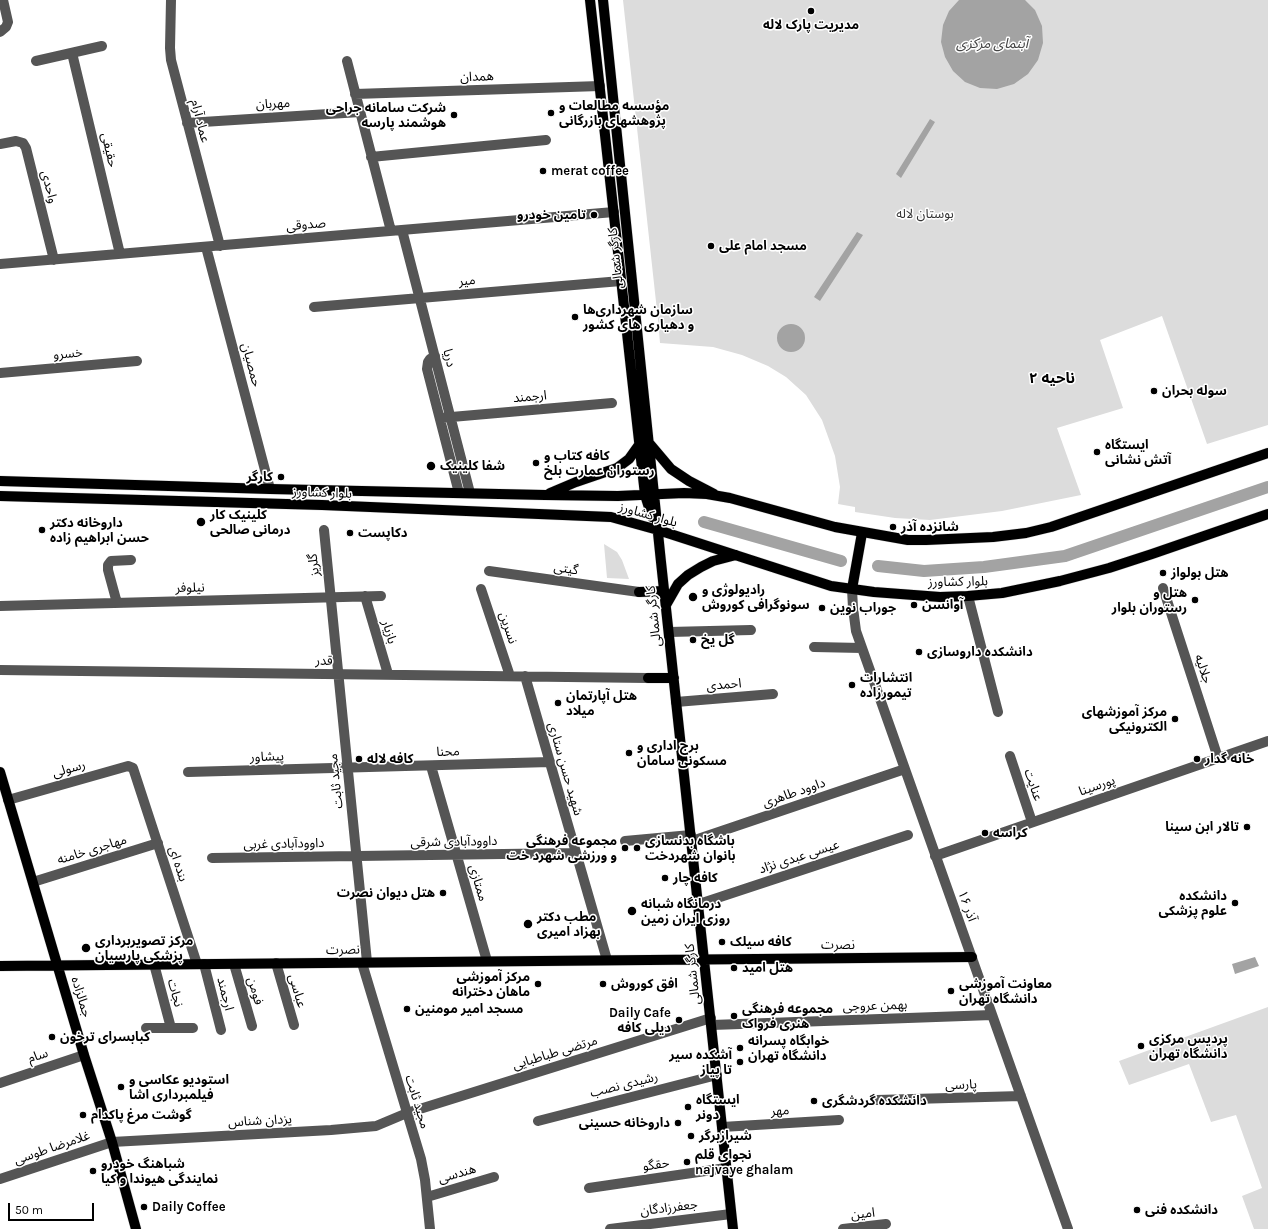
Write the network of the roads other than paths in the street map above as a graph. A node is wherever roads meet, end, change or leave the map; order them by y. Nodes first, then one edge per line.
1 (3, 0) edge
2 (171, 0) edge
3 (590, 0) edge
4 (603, 0) edge
5 (0, 32) edge
6 (102, 46) dead end
7 (72, 53) junction
8 (36, 61) dead end
9 (347, 61) dead end
10 (600, 86) junction
11 (612, 86) junction
12 (355, 94) junction
13 (360, 112) junction
14 (187, 123) junction
15 (546, 140) dead end
16 (0, 144) edge
17 (372, 157) junction
18 (625, 211) junction
19 (614, 212) junction
20 (402, 230) junction
21 (391, 231) junction
22 (220, 246) junction
23 (206, 247) junction
24 (120, 254) junction
25 (54, 260) junction
26 (0, 264) edge
27 (632, 280) junction
28 (621, 281) junction
29 (419, 298) junction
30 (314, 307) dead end
31 (435, 356) junction
32 (137, 361) dead end
33 (0, 373) edge
34 (612, 403) dead end
35 (450, 417) junction
36 (440, 418) junction
37 (644, 444) junction
38 (1268, 453) edge
39 (0, 481) edge
40 (270, 489) junction
41 (459, 493) junction
42 (470, 493) junction
43 (545, 495) junction
44 (650, 495) junction
45 (0, 496) edge
46 (717, 496) junction
47 (1268, 514) edge
48 (324, 530) dead end
49 (658, 530) junction
50 (862, 533) junction
51 (736, 555) junction
52 (131, 560) dead end
53 (489, 571) dead end
54 (1163, 588) dead end
55 (481, 589) dead end
56 (852, 589) junction
57 (664, 591) junction
58 (639, 592) joint
59 (365, 596) junction
60 (382, 596) dead end
61 (968, 596) junction
62 (331, 597) junction
63 (117, 603) junction
64 (666, 605) junction
65 (0, 606) edge
66 (751, 630) dead end
67 (669, 632) junction
68 (814, 647) dead end
69 (862, 648) junction
70 (0, 670) edge
71 (338, 674) junction
72 (388, 674) junction
73 (510, 676) junction
74 (525, 676) junction
75 (648, 678) joint
76 (674, 678) junction
77 (773, 694) dead end
78 (676, 702) junction
79 (998, 712) dead end
80 (1268, 741) edge
81 (1010, 756) dead end
82 (1218, 758) junction
83 (550, 762) junction
84 (431, 766) junction
85 (348, 768) junction
86 (905, 769) junction
87 (0, 772) edge
88 (134, 772) joint
89 (188, 772) dead end
90 (8, 800) junction
91 (1032, 822) junction
92 (908, 834) dead end
93 (691, 838) junction
94 (625, 841) dead end
95 (158, 843) junction
96 (576, 853) junction
97 (456, 855) junction
98 (356, 856) junction
99 (936, 856) junction
100 (212, 858) dead end
101 (33, 882) junction
102 (699, 904) junction
103 (972, 957) junction
104 (607, 960) junction
105 (705, 960) junction
106 (487, 961) junction
107 (365, 962) junction
108 (276, 963) junction
109 (154, 964) junction
110 (200, 964) junction
111 (234, 964) junction
112 (58, 965) junction
113 (0, 966) edge
114 (992, 1015) junction
115 (711, 1022) junction
116 (294, 1025) dead end
117 (252, 1026) dead end
118 (146, 1028) dead end
119 (171, 1028) junction
120 (193, 1028) dead end
121 (221, 1030) dead end
122 (84, 1055) junction
123 (717, 1075) junction
124 (0, 1083) edge
125 (1021, 1096) junction
126 (877, 1100) dead end
127 (407, 1113) junction
128 (839, 1120) dead end
129 (538, 1121) dead end
130 (722, 1127) junction
131 (112, 1142) junction
132 (726, 1168) junction
133 (494, 1177) dead end
134 (0, 1179) edge
135 (588, 1188) dead end
136 (427, 1196) junction
137 (731, 1214) junction
138 (886, 1224) dead end
139 (136, 1229) edge
140 (430, 1229) edge
141 (610, 1229) edge
142 (733, 1229) edge
143 (843, 1229) edge
144 (1068, 1229) edge

1 - 5 street
2 - 14 street, عماد آرام
3 - 10 main road
4 - 11 main road, کارگر شمالی
6 - 7 street
7 - 8 street
7 - 24 street, حقیقی
9 - 12 street
10 - 11 main road
10 - 12 street, همدان
10 - 19 main road
11 - 18 main road, کارگر شمالی
12 - 13 street
13 - 14 street, مهربان
13 - 17 street
14 - 22 street, عماد آرام
15 - 17 street
16 - 25 street, واحدی
17 - 21 street
18 - 19 main road
18 - 27 main road, کارگر شمالی
19 - 20 street, صدوقی
19 - 28 main road
20 - 21 street, صدوقی
20 - 29 street, دریا
21 - 22 street, صدوقی
22 - 23 street, صدوقی
23 - 24 street, صدوقی
23 - 40 street, حمصیان
24 - 25 street, صدوقی
25 - 26 street, صدوقی
27 - 28 main road
27 - 37 main road, کارگر شمالی
28 - 29 street, میر
28 - 37 main road
29 - 30 street, میر
29 - 31 street, دریا
31 - 35 street, دریا
31 - 36 street
32 - 33 street, خسرو
34 - 35 street, ارجمند
35 - 36 street, ارجمند
35 - 42 street, دریا
36 - 41 street
37 - 43 main road
37 - 44 main road, کارگر شمالی
37 - 46 main road
38 - 50 main road, بلوار کشاورز
39 - 40 main road, بلوار کشاورز
40 - 41 main road, بلوار کشاورز
41 - 42 main road, بلوار کشاورز
42 - 43 main road, بلوار کشاورز
43 - 44 main road, بلوار کشاورز
44 - 46 main road, بلوار کشاورز
44 - 49 main road, کارگر شمالی
45 - 49 main road, بلوار کشاورز
46 - 50 main road, بلوار کشاورز
47 - 61 main road, بلوار کشاورز
48 - 62 street, گلریز
49 - 51 main road, بلوار کشاورز
49 - 57 main road, کارگر شمالی
50 - 56 main road
51 - 56 main road, بلوار کشاورز
51 - 64 main road
52 - 63 street
53 - 58 street, گیتی
54 - 82 street, جلالیه
55 - 73 street, نسرین
56 - 61 main road, بلوار کشاورز
56 - 69 street, ۱۶ آذر
57 - 58 main road
57 - 64 main road, کارگر شمالی
59 - 60 street, نیلوفر
59 - 62 street, نیلوفر
59 - 72 street, بازیار
61 - 79 street
62 - 63 street, نیلوفر
62 - 71 street, مجید ثابت
63 - 65 street, نیلوفر
64 - 67 main road, کارگر شمالی
66 - 67 street
67 - 76 main road, کارگر شمالی
68 - 69 street
69 - 86 street, ۱۶ آذر
70 - 71 street, قدر
71 - 72 street, قدر
71 - 85 street, مجید ثابت
72 - 73 street, قدر
73 - 74 street, قدر
74 - 75 street, قدر
74 - 83 street, شهید حسن ستاری
75 - 76 main road
76 - 78 main road, کارگر شمالی
77 - 78 street, احمدی
78 - 93 main road, کارگر شمالی
80 - 82 street, پورسینا
81 - 91 street, عنایت
82 - 91 street, پورسینا
83 - 84 street, محنا
83 - 96 street, شهید حسن ستاری
84 - 85 street, محنا
84 - 97 street, ممتازی
85 - 89 street, پیشاور
85 - 98 street, مجید ثابت
86 - 93 street, داوود طاهری
86 - 99 street, ۱۶ آذر
87 - 90 main road, جمالزاده
88 - 90 street, رسولی
88 - 95 street, بنده ای
90 - 101 main road, جمالزاده
91 - 99 street, پورسینا
92 - 102 street, عیسی عبدی نژاد
93 - 94 street, داوود طاهری
93 - 102 main road, کارگر شمالی
95 - 101 street, مهاجری خامنه
95 - 110 street, بنده ای
96 - 97 street, داوودآبادی شرقی
96 - 104 street, شهید حسن ستاری
97 - 98 street, داوودآبادی شرقی
97 - 106 street, ممتازی
98 - 100 street, داوودآبادی غربی
98 - 107 street, مجید ثابت
99 - 103 street, ۱۶ آذر
101 - 112 main road, جمالزاده
102 - 105 main road, کارگر شمالی
103 - 105 main road, نصرت
103 - 114 street, ۱۶ آذر
104 - 105 main road, نصرت
104 - 106 main road, نصرت
105 - 115 main road, کارگر شمالی
106 - 107 main road, نصرت
107 - 108 main road, نصرت
107 - 127 street, مجید ثابت
108 - 111 main road, نصرت
108 - 116 street, عباسی
109 - 110 main road, نصرت
109 - 112 main road, نصرت
109 - 119 street, نجات
110 - 111 main road, نصرت
110 - 121 street, ارجمند
111 - 117 street, فومن
112 - 113 main road, نصرت
112 - 122 main road, جمالزاده
114 - 115 street, بهمن عروجی
114 - 125 street, ۱۶ آذر
115 - 123 main road, کارگر شمالی
115 - 127 street, مرتضی طباطبایی
118 - 119 street
119 - 120 street
122 - 124 street, سام
122 - 131 main road, جمالزاده
123 - 129 street, رشیدی نصب
123 - 130 main road, کارگر شمالی
125 - 126 street, پارسی
125 - 144 street, ۱۶ آذر
127 - 131 street, یزدان شناس
127 - 136 street, مجید ثابت
128 - 130 street, مهر
130 - 132 main road, کارگر شمالی
131 - 134 street, غلامرضا طوسی
131 - 139 main road, جمالزاده
132 - 135 street, حقگو
132 - 137 main road, کارگر شمالی
133 - 136 street, هندسی
136 - 140 street, مجید ثابت
137 - 141 street, جعفرزادگان
137 - 142 main road, کارگر شمالی
138 - 143 street, امین

